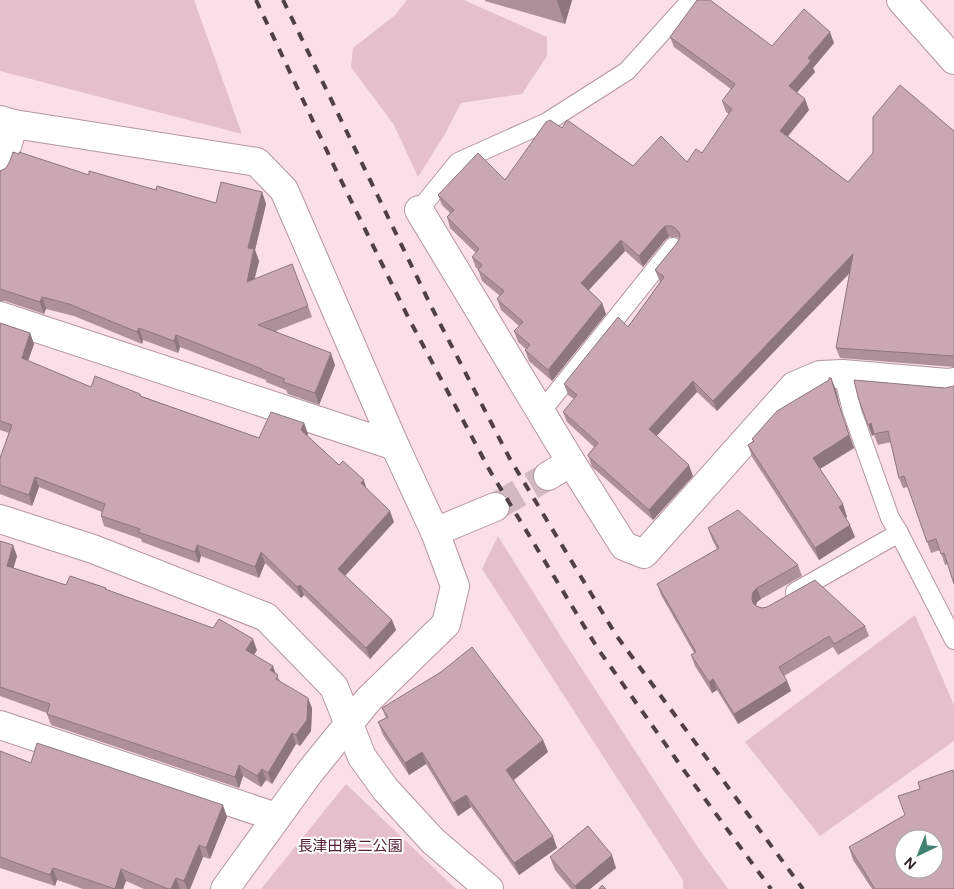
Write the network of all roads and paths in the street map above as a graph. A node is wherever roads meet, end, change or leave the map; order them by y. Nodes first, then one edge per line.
1 (690, 0) edge
2 (901, 0) edge
3 (952, 54) edge
4 (7, 122) edge
5 (0, 168) edge
6 (419, 210) joint
7 (673, 247) edge
8 (0, 316) edge
9 (843, 374) junction
10 (954, 382) edge
11 (541, 412) junction
12 (395, 446) junction
13 (571, 462) junction
14 (548, 476) tunnel mouth
15 (495, 507) tunnel mouth
16 (0, 519) edge
17 (435, 532) junction
18 (899, 533) junction
19 (783, 598) edge
20 (954, 640) edge
21 (0, 725) edge
22 (349, 725) junction
23 (276, 817) junction
24 (225, 889) edge
25 (490, 889) edge

1 - 6 lane
2 - 3 street
4 - 5 street
4 - 12 street
6 - 11 street
7 - 11 lane
8 - 12 street
9 - 10 street
9 - 13 street
9 - 18 lane
11 - 13 street
12 - 17 street
13 - 14 street
15 - 17 street
16 - 22 street
17 - 22 street
18 - 19 lane
18 - 20 lane
21 - 23 street
22 - 23 street
22 - 25 street
23 - 24 street

